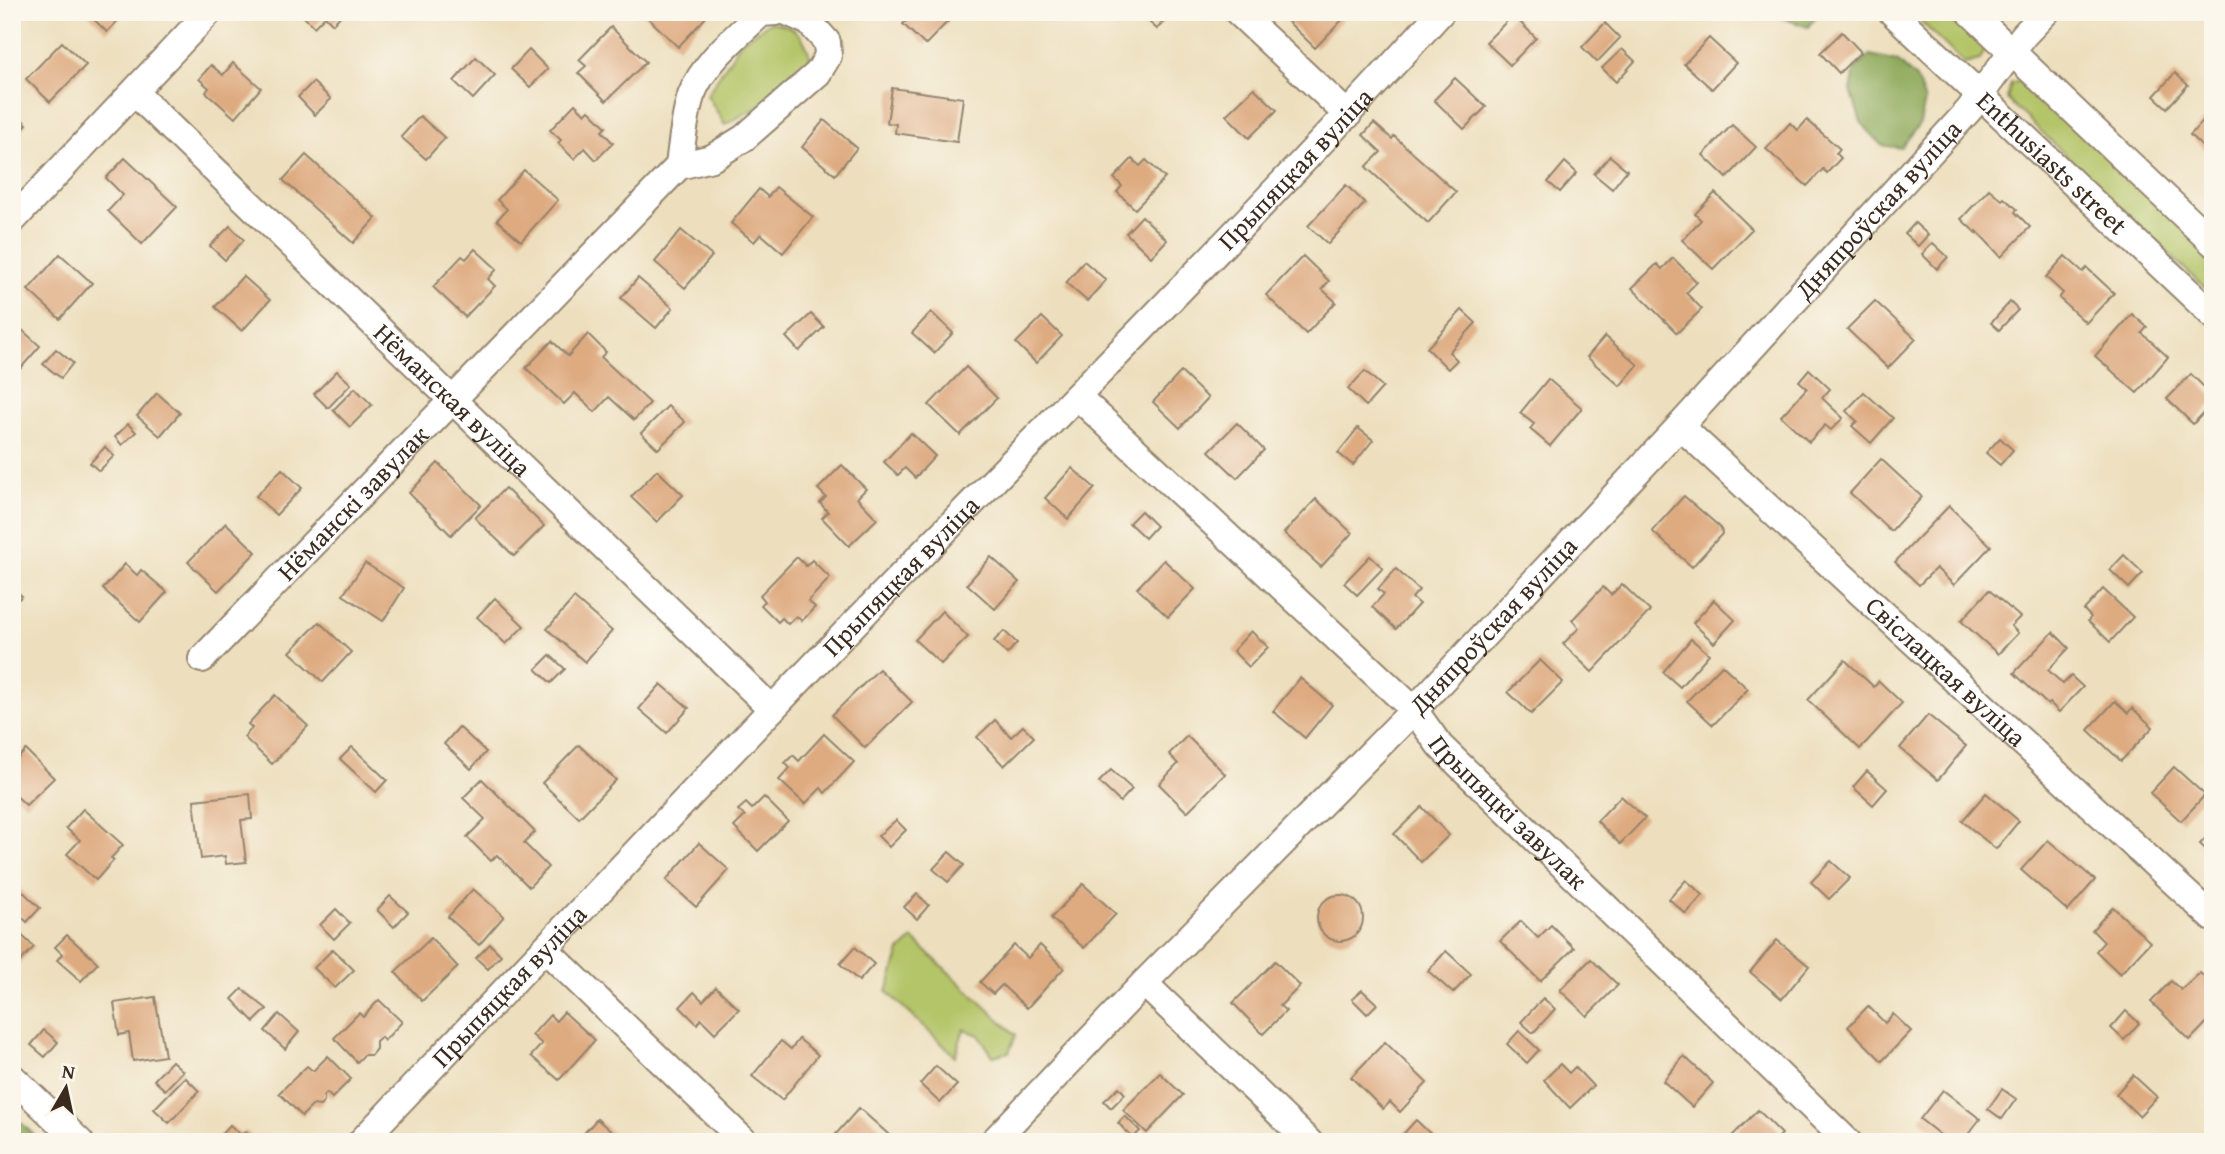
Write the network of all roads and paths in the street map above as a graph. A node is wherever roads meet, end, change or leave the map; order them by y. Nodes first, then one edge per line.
1 (209, 12) edge
2 (776, 12) edge
3 (787, 12) edge
4 (1238, 12) edge
5 (1441, 12) edge
6 (1892, 12) edge
7 (1970, 12) edge
8 (2046, 12) edge
9 (2013, 51) junction
10 (134, 92) junction
11 (1981, 96) junction
12 (1348, 115) junction
13 (679, 166) junction
14 (12, 221) edge
15 (2213, 243) edge
16 (2213, 315) edge
17 (1077, 397) junction
18 (454, 400) junction
19 (1680, 426) junction
20 (202, 659) dead end
21 (772, 709) junction
22 (1414, 710) junction
23 (2213, 918) edge
24 (546, 950) junction
25 (1144, 983) junction
26 (12, 1076) edge
27 (80, 1142) edge
28 (361, 1142) edge
29 (745, 1142) edge
30 (993, 1142) edge
31 (1309, 1142) edge
32 (1848, 1142) edge

1 - 10 street
2 - 13 street
3 - 13 street
4 - 12 street
5 - 12 street, Прыпяцкая вуліца
6 - 11 street, Enthusiasts street
7 - 9 street, Enthusiasts street
8 - 9 street, Дняпроўская вуліца
9 - 11 street, Дняпроўская вуліца
9 - 15 street, Enthusiasts street
10 - 14 street
10 - 18 street, Нёманская вуліца
11 - 16 street, Enthusiasts street
11 - 19 street, Дняпроўская вуліца
12 - 17 street, Прыпяцкая вуліца
13 - 18 street, Нёманскі завулак
17 - 21 street, Прыпяцкая вуліца
17 - 22 street, Прыпяцкі завулак
18 - 20 street, Нёманскі завулак
18 - 21 street, Нёманская вуліца
19 - 22 street, Дняпроўская вуліца
19 - 23 street, Свіслацкая вуліца
21 - 24 street, Прыпяцкая вуліца
22 - 25 street, Дняпроўская вуліца
22 - 32 street, Прыпяцкі завулак
24 - 28 street, Прыпяцкая вуліца
24 - 29 street
25 - 30 street, Дняпроўская вуліца
25 - 31 street
26 - 27 street

